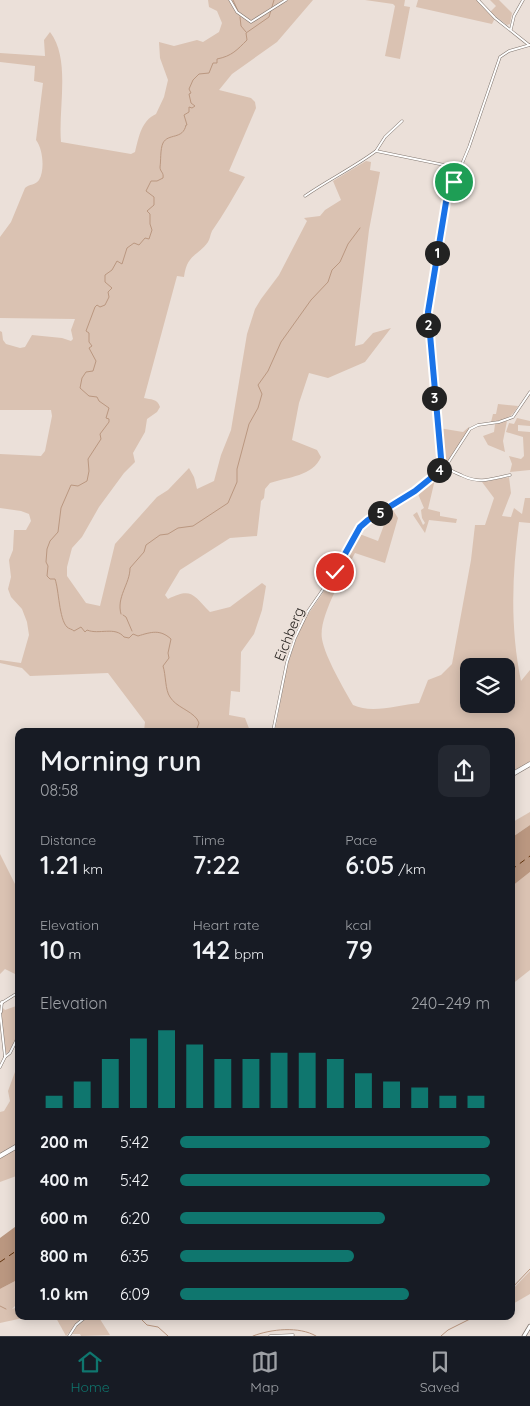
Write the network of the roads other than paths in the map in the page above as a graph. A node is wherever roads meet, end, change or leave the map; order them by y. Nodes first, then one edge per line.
1 (230, 0) edge
2 (286, 0) edge
3 (478, 0) edge
4 (522, 0) edge
5 (511, 29) junction
6 (530, 45) edge
7 (402, 121) dead end
8 (376, 151) junction
9 (460, 168) junction
10 (305, 196) dead end
11 (530, 392) edge
12 (446, 466) junction
13 (442, 469) junction
14 (510, 475) dead end
15 (274, 728) edge
16 (530, 764) edge
17 (515, 773) edge
18 (15, 994) edge
19 (1, 1003) edge
20 (0, 1012) edge
21 (15, 1043) edge
22 (5, 1057) junction
23 (0, 1067) edge
24 (15, 1147) edge
25 (0, 1156) edge
26 (82, 1320) edge
27 (530, 1326) edge
28 (293, 1335) edge
29 (69, 1336) edge
30 (270, 1336) edge
31 (524, 1336) edge

1 - 2 street
3 - 5 street
4 - 5 street
5 - 6 street
6 - 9 street
7 - 8 street
8 - 9 street
8 - 10 street
9 - 13 street
11 - 12 street
12 - 13 street
12 - 14 street
13 - 15 street, Eichberg
16 - 17 main road
18 - 19 street
19 - 20 street
20 - 22 street
21 - 22 street
22 - 23 street
24 - 25 main road
26 - 29 street
27 - 31 main road
28 - 30 street

